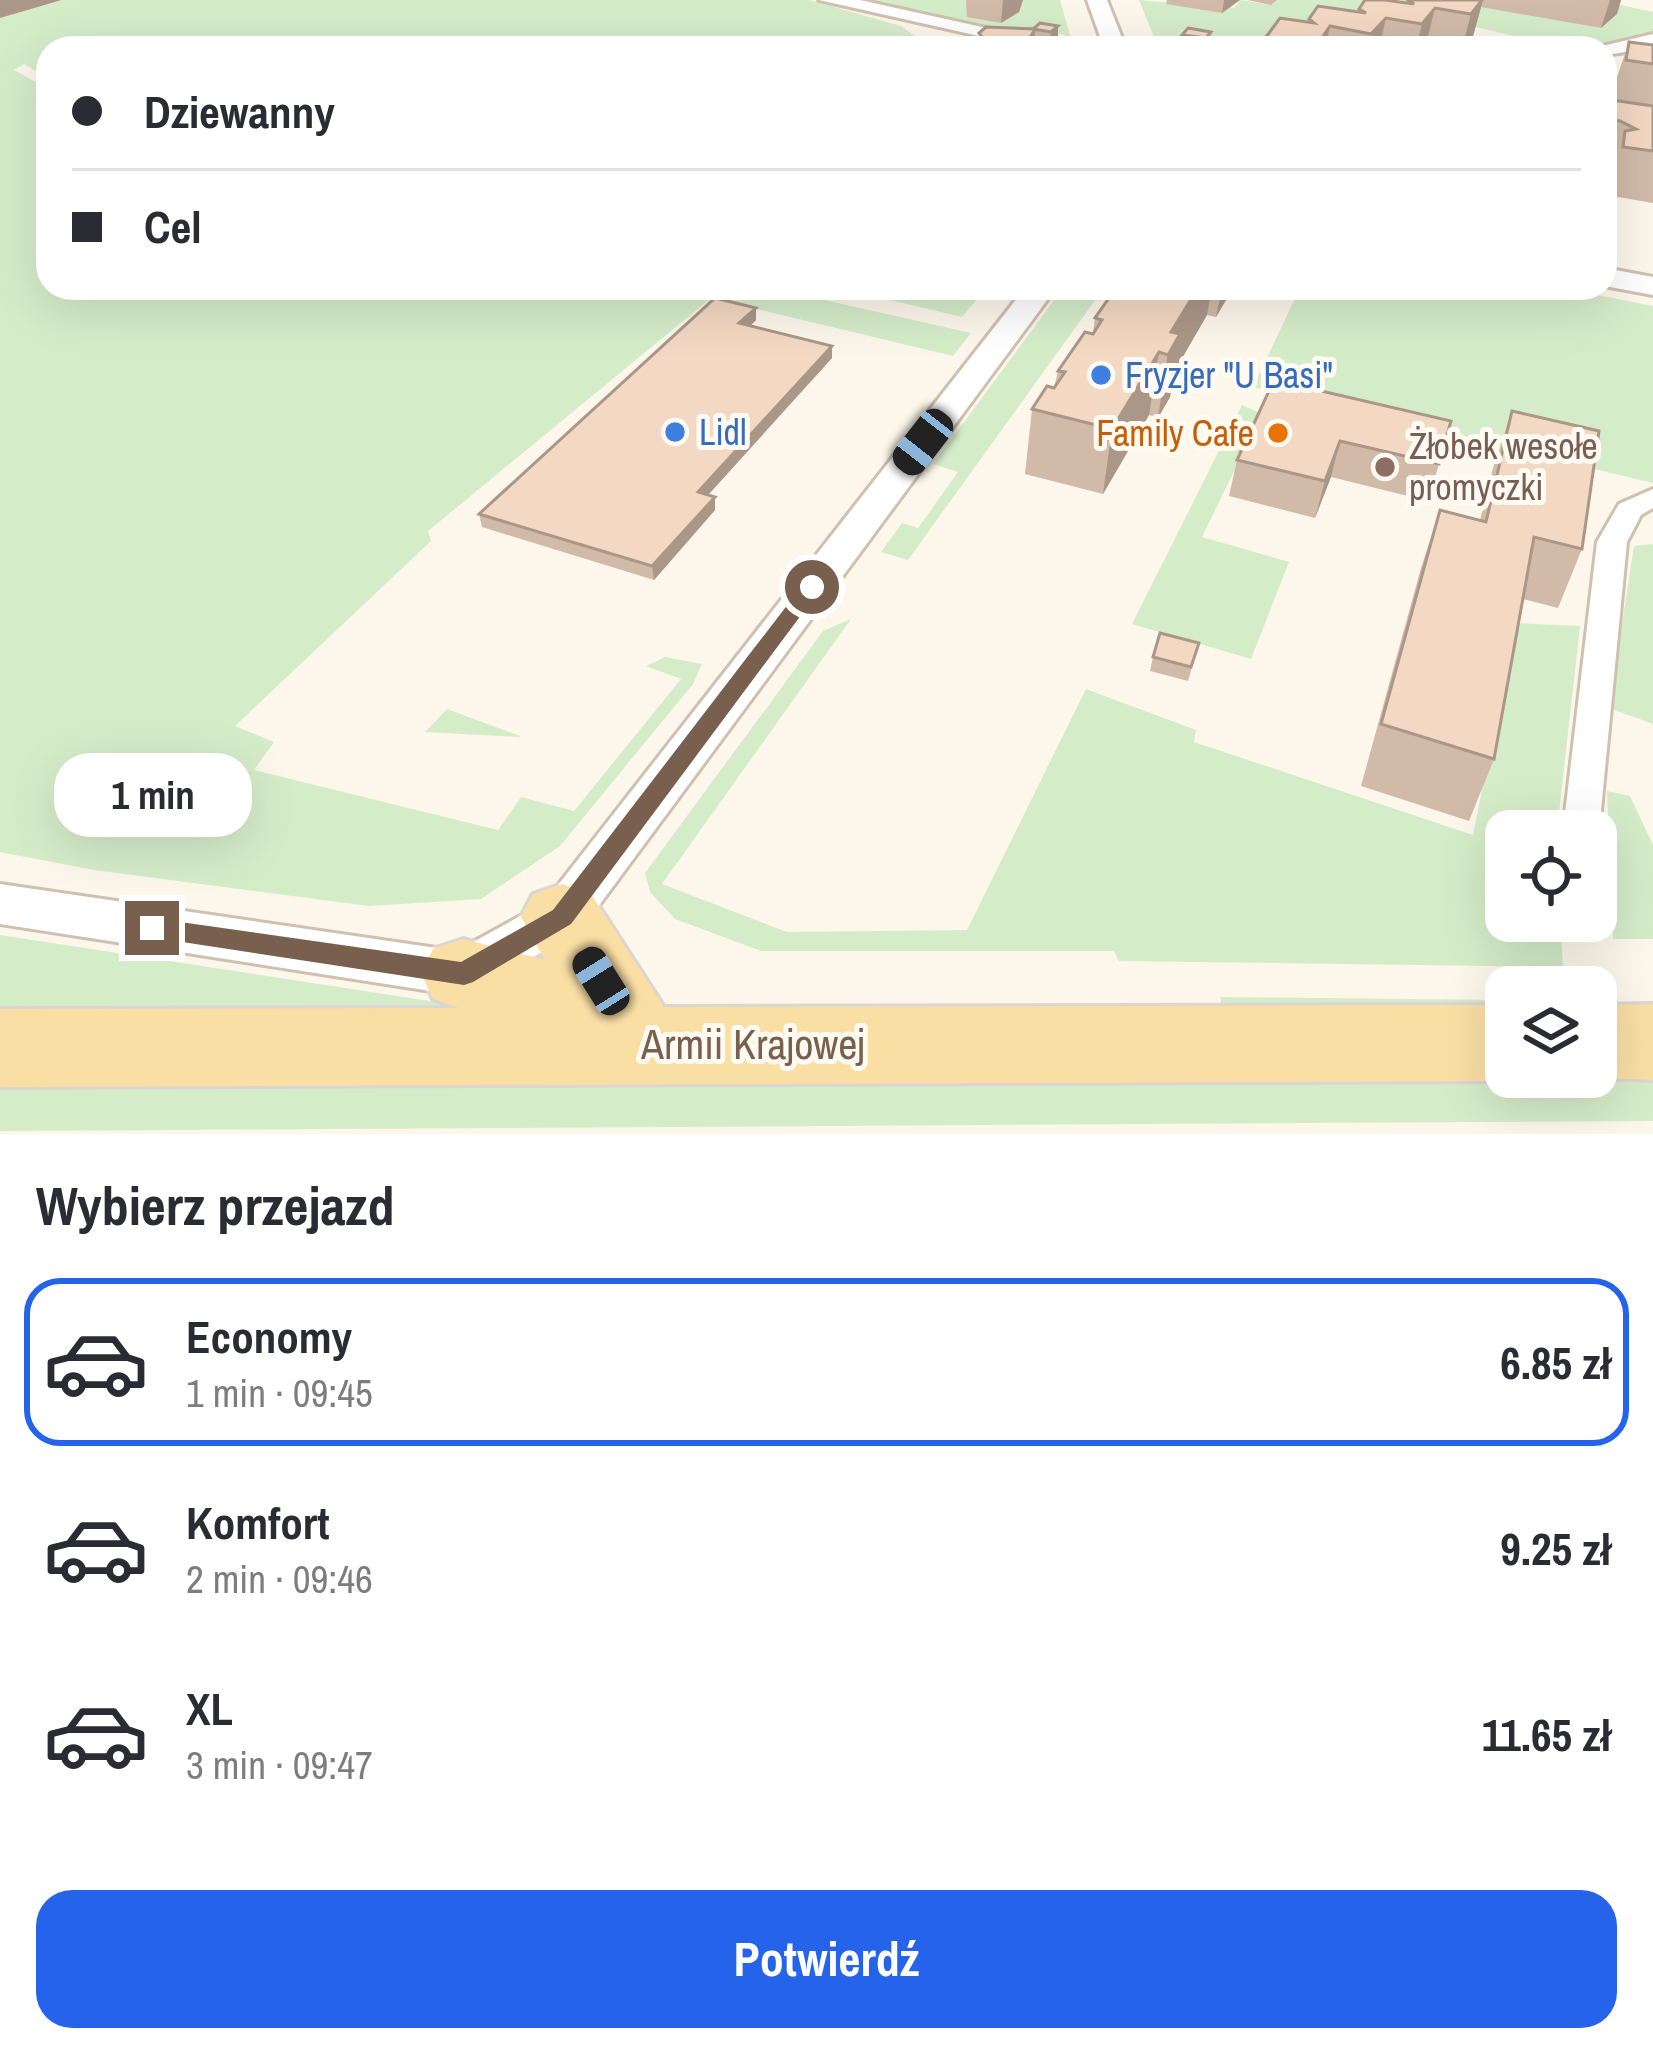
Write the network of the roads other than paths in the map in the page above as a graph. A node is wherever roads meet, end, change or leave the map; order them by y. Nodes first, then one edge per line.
1 (829, 0) edge
2 (1097, 0) edge
3 (1000, 36) edge
4 (1110, 36) edge
5 (1653, 41) edge
6 (1617, 46) edge
7 (1617, 279) edge
8 (1653, 286) edge
9 (1032, 300) edge
10 (1653, 497) edge
11 (1584, 810) edge
12 (0, 904) edge
13 (562, 917) junction
14 (464, 974) junction
15 (1485, 1042) edge
16 (1617, 1042) edge
17 (1653, 1042) edge
18 (640, 1045) junction
19 (0, 1048) edge

1 - 3 street
2 - 4 street
5 - 6 street
7 - 8 street
9 - 13 street
10 - 11 street
12 - 14 street
13 - 14 street
13 - 18 main road
14 - 18 main road
15 - 18 main road, Armii Krajowej
16 - 17 main road
18 - 19 main road, Armii Krajowej

